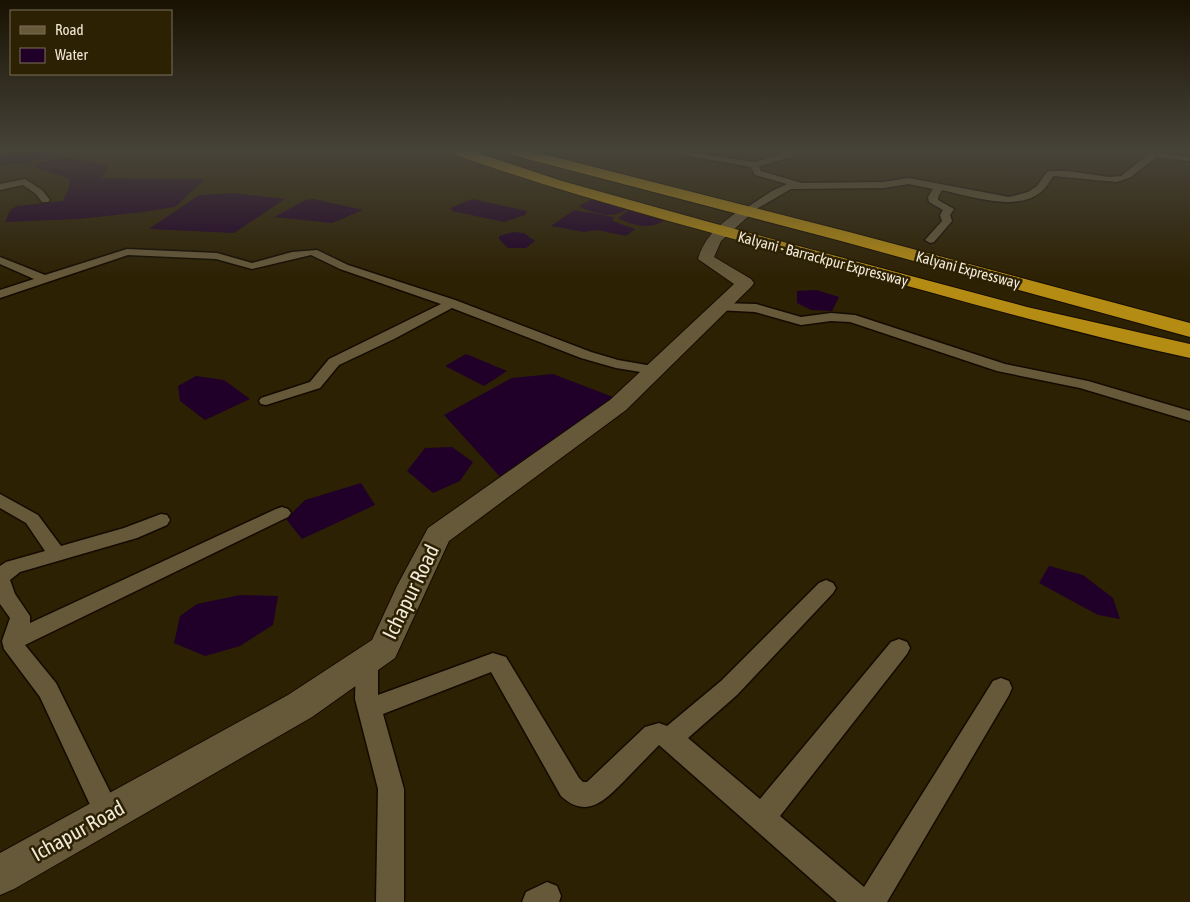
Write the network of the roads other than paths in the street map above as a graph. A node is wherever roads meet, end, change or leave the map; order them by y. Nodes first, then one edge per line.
1 (41, 194) edge
2 (588, 194) edge
3 (678, 194) edge
4 (774, 194) edge
5 (935, 194) edge
6 (975, 194) edge
7 (1027, 194) edge
8 (45, 200) dead end
9 (746, 212) junction
10 (721, 232) junction
11 (930, 240) dead end
12 (0, 260) edge
13 (43, 279) junction
14 (0, 294) edge
15 (451, 303) junction
16 (720, 307) junction
17 (1190, 330) edge
18 (1190, 351) edge
19 (653, 370) junction
20 (266, 401) dead end
21 (1190, 416) edge
22 (0, 500) edge
23 (282, 512) dead end
24 (161, 520) dead end
25 (58, 554) junction
26 (0, 579) edge
27 (826, 588) dead end
28 (13, 641) junction
29 (899, 648) dead end
30 (367, 662) junction
31 (1002, 688) dead end
32 (369, 709) junction
33 (670, 738) junction
34 (108, 815) junction
35 (762, 818) junction
36 (0, 875) edge
37 (854, 899) edge
38 (390, 902) edge

1 - 8 street
2 - 10 highway, Kalyani - Barrackpur Expressway
3 - 9 highway, Kalyani - Barrackpur Expressway
4 - 9 street
5 - 11 street
6 - 7 street
9 - 10 street
9 - 17 highway, Kalyani Expressway
10 - 16 street, Ichapur Road
10 - 18 highway, Kalyani - Barrackpur Expressway
12 - 13 street
13 - 14 street
13 - 15 street
15 - 19 street
15 - 20 street
16 - 19 street, Ichapur Road
16 - 21 street
19 - 30 street, Ichapur Road
22 - 25 street
23 - 28 street
24 - 25 street
25 - 26 street
26 - 28 street
27 - 33 street
28 - 34 street
29 - 35 street
30 - 32 street
30 - 34 street, Ichapur Road
31 - 37 street
32 - 33 street
32 - 38 street
33 - 35 street
34 - 36 street, Ichapur Road
35 - 37 street

